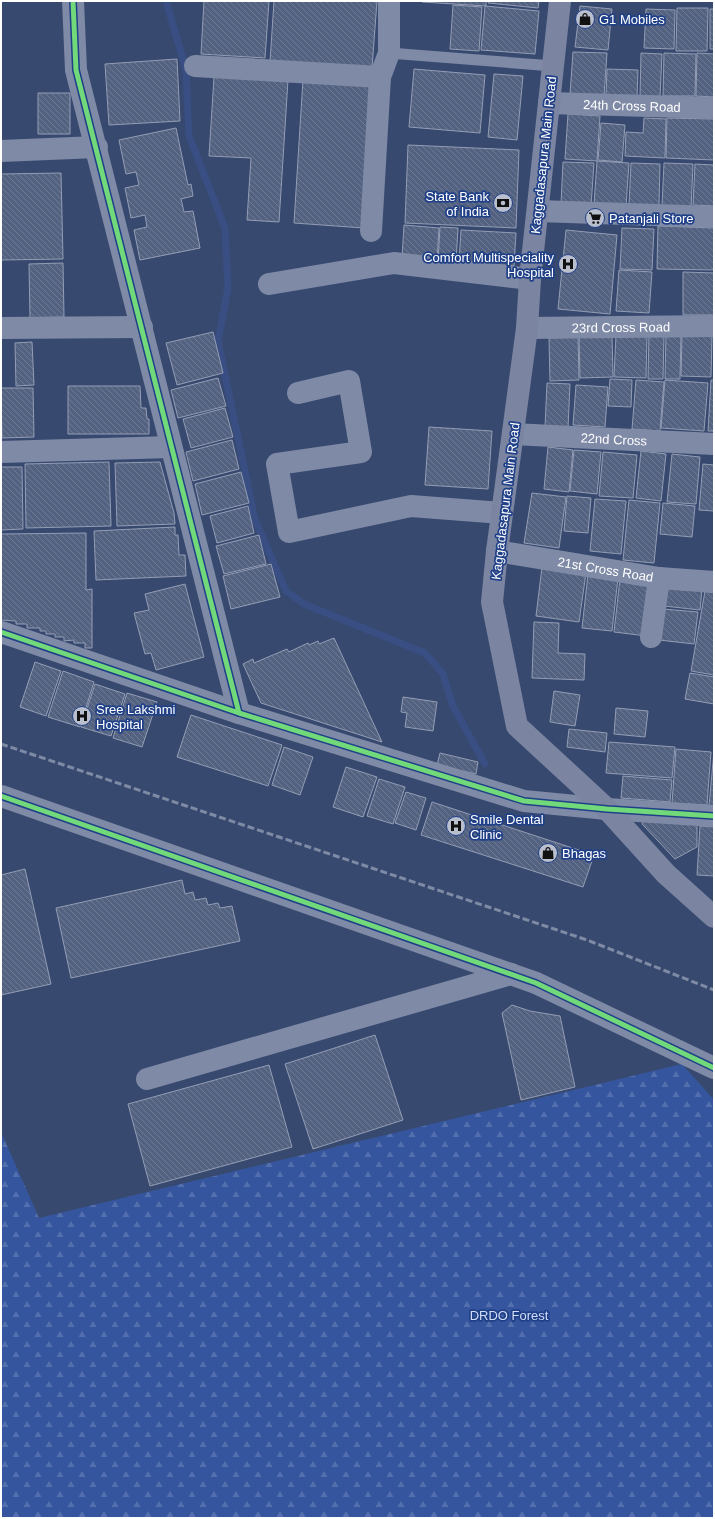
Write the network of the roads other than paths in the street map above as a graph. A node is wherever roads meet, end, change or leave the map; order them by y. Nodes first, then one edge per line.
1 (73, 1) edge
2 (389, 1) edge
3 (560, 1) edge
4 (389, 53) junction
5 (195, 66) dead end
6 (553, 66) junction
7 (380, 77) junction
8 (549, 103) junction
9 (714, 108) edge
10 (97, 147) junction
11 (1, 151) edge
12 (538, 211) junction
13 (714, 218) edge
14 (371, 232) dead end
15 (530, 279) junction
16 (269, 284) dead end
17 (714, 326) edge
18 (142, 327) junction
19 (1, 328) edge
20 (527, 328) junction
21 (298, 393) dead end
22 (513, 434) junction
23 (714, 444) edge
24 (171, 447) junction
25 (1, 452) edge
26 (502, 513) junction
27 (497, 551) junction
28 (659, 578) junction
29 (714, 582) edge
30 (1, 632) edge
31 (651, 637) dead end
32 (239, 713) junction
33 (1, 796) edge
34 (607, 809) junction
35 (714, 816) edge
36 (714, 917) edge
37 (511, 974) junction
38 (714, 1068) edge
39 (147, 1079) dead end

1 - 10 street
2 - 4 street
3 - 6 main road, Kaggadasapura Main Road
4 - 6 lane
4 - 7 street
5 - 7 street
6 - 8 main road, Kaggadasapura Main Road
7 - 14 street
8 - 9 street, 24th Cross Road
8 - 12 main road, Kaggadasapura Main Road
10 - 11 street
10 - 18 street
12 - 13 street
12 - 15 main road, Kaggadasapura Main Road
15 - 16 street
15 - 20 main road, Kaggadasapura Main Road
17 - 20 street, 23rd Cross Road
18 - 19 street
18 - 24 street
20 - 22 main road, Kaggadasapura Main Road
21 - 26 street
22 - 23 street, 22nd Cross
22 - 26 main road, Kaggadasapura Main Road
24 - 25 street
24 - 32 street
26 - 27 main road, Kaggadasapura Main Road
27 - 28 street, 21st Cross Road
27 - 34 main road, Kaggadasapura Main Road
28 - 29 street, 21st Cross Road
28 - 31 street
30 - 32 street
32 - 34 street
33 - 37 street
34 - 35 street
34 - 36 main road, Kaggadasapura Main Road
37 - 38 street
37 - 39 street

